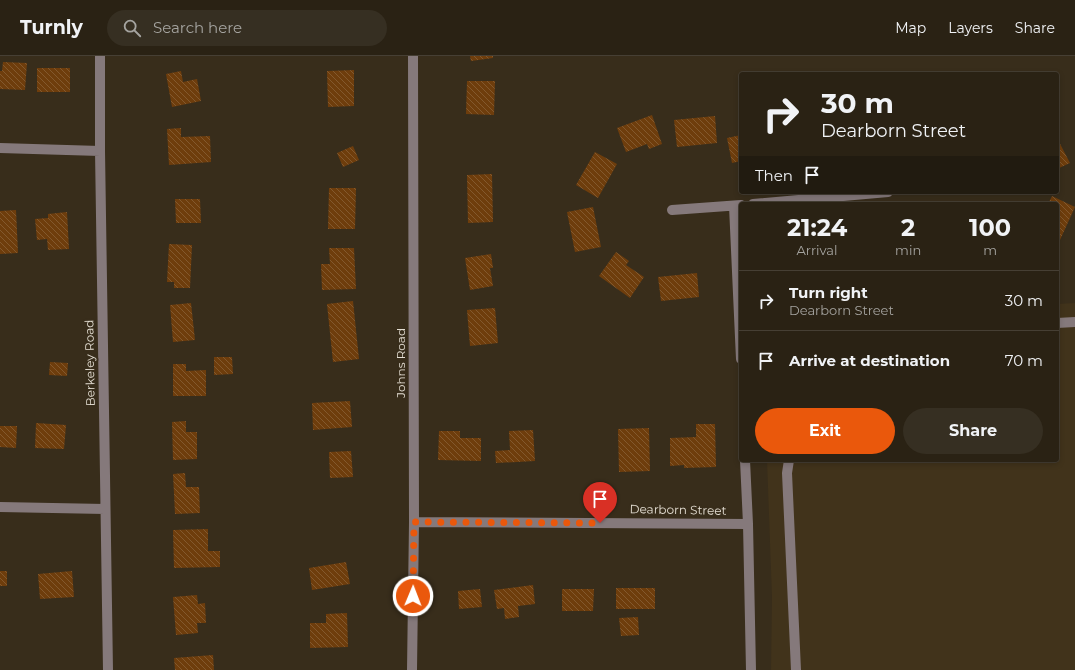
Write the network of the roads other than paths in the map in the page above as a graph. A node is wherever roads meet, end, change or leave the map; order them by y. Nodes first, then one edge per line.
1 (100, 56) edge
2 (413, 56) edge
3 (0, 148) edge
4 (100, 151) junction
5 (865, 194) edge
6 (775, 202) edge
7 (738, 205) edge
8 (672, 210) dead end
9 (739, 256) edge
10 (1075, 322) edge
11 (1059, 323) edge
12 (746, 462) edge
13 (789, 462) edge
14 (0, 507) edge
15 (105, 509) junction
16 (414, 522) junction
17 (748, 524) junction
18 (108, 670) edge
19 (412, 670) edge
20 (751, 670) edge
21 (796, 670) edge

1 - 4 street, Berkeley Road
2 - 16 street, Johns Road
3 - 4 street
4 - 15 street, Berkeley Road
5 - 6 street
7 - 8 street
7 - 9 street
10 - 11 street
12 - 17 street
13 - 21 street
14 - 15 street
15 - 18 street, Berkeley Road
16 - 17 street, Dearborn Street
16 - 19 street, Johns Road
17 - 20 street

